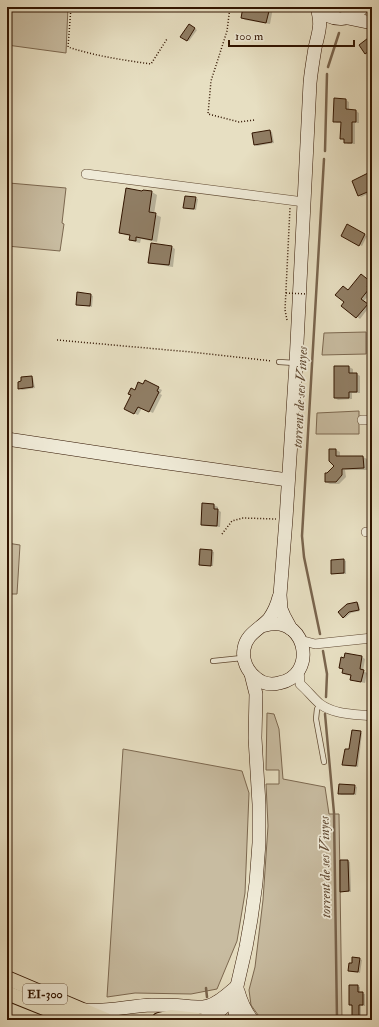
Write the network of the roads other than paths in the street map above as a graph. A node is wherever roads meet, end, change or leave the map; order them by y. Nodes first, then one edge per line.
1 (317, 7) edge
2 (363, 7) edge
3 (368, 7) edge
4 (344, 18) junction
5 (372, 22) edge
6 (319, 36) junction
7 (86, 174) dead end
8 (304, 202) junction
9 (279, 362) road end
10 (296, 364) junction
11 (362, 420) dead end
12 (372, 420) edge
13 (7, 439) edge
14 (288, 480) junction
15 (280, 595) junction
16 (262, 626) junction
17 (291, 629) junction
18 (372, 638) edge
19 (300, 640) junction
20 (315, 644) junction
21 (304, 656) junction
22 (244, 657) junction
23 (212, 661) dead end
24 (299, 670) junction
25 (251, 674) junction
26 (279, 683) junction
27 (300, 684) junction
28 (321, 704) junction
29 (256, 705) junction
30 (372, 716) edge
31 (324, 762) dead end
32 (7, 978) edge
33 (236, 988) junction
34 (7, 993) edge
35 (78, 1015) edge
36 (106, 1020) edge
37 (159, 1020) edge
38 (198, 1020) edge
39 (202, 1020) edge
40 (237, 1020) edge
41 (252, 1020) edge

1 - 4 main road
1 - 6 main road
2 - 4 main road
3 - 5 main road
4 - 5 main road
4 - 6 main road
6 - 8 main road
7 - 8 street
8 - 10 main road
9 - 10 lane
10 - 14 main road
11 - 12 street
13 - 14 main road
14 - 15 main road
15 - 16 main road
15 - 17 main road
16 - 17 main road
16 - 22 main road
17 - 19 main road
18 - 20 street
19 - 20 street
19 - 21 main road
20 - 21 street
21 - 24 main road
22 - 23 lane
22 - 25 main road
24 - 26 main road
24 - 27 street
25 - 26 main road
25 - 29 main road
26 - 27 street
26 - 29 main road
27 - 28 street
28 - 30 street
28 - 31 lane
29 - 33 main road
32 - 35 main road, EI-300
33 - 35 main road
33 - 39 main road
33 - 40 main road
33 - 41 main road
34 - 35 main road, EI-300
35 - 36 main road, EI-300
37 - 38 main road

